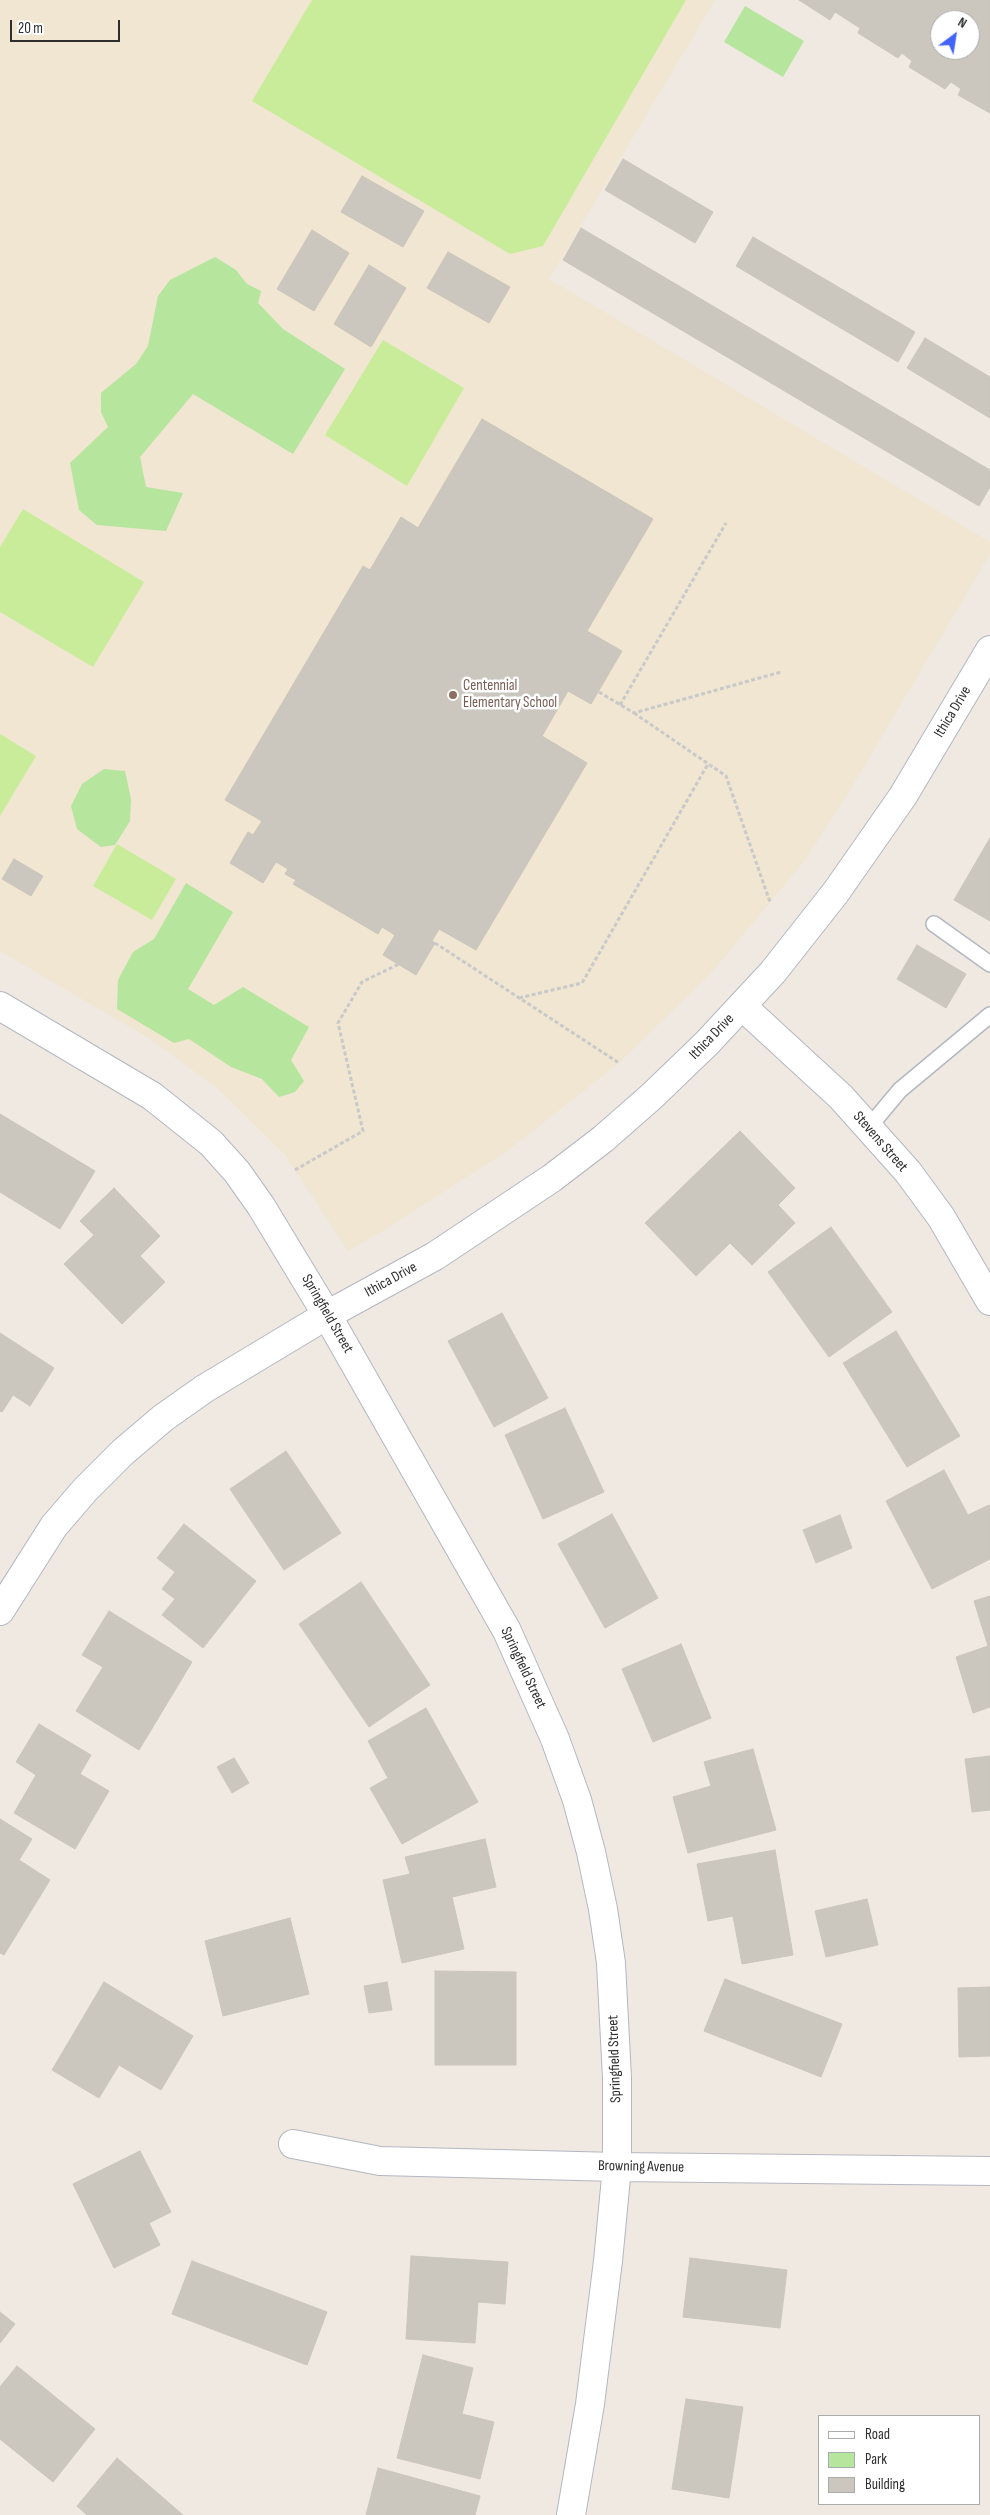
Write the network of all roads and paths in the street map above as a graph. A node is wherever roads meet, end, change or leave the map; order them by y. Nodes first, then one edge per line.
1 (726, 523) dead end
2 (990, 650) edge
3 (781, 672) dead end
4 (599, 692) dead end
5 (620, 705) junction
6 (634, 713) junction
7 (708, 764) junction
8 (770, 902) dead end
9 (934, 924) dead end
10 (435, 943) dead end
11 (399, 964) dead end
12 (990, 964) edge
13 (518, 998) junction
14 (0, 1006) edge
15 (742, 1006) junction
16 (990, 1015) edge
17 (619, 1063) dead end
18 (869, 1127) junction
19 (295, 1170) dead end
20 (990, 1301) edge
21 (327, 1315) junction
22 (0, 1611) edge
23 (293, 2144) dead end
24 (617, 2167) junction
25 (990, 2171) edge
26 (571, 2515) edge

1 - 5 path
2 - 15 street, Ithica Drive
3 - 6 path
4 - 5 path
5 - 6 path
6 - 7 path
7 - 8 path
7 - 13 path
9 - 12 lane
10 - 13 path
11 - 19 path
13 - 17 path
14 - 21 street, Springfield Street
15 - 18 street, Stevens Street
15 - 21 street, Ithica Drive
16 - 18 lane
18 - 20 street, Stevens Street
21 - 22 street, Ithica Drive
21 - 24 street, Springfield Street
23 - 24 street, Browning Avenue
24 - 25 street, Browning Avenue
24 - 26 street, Springfield Street

